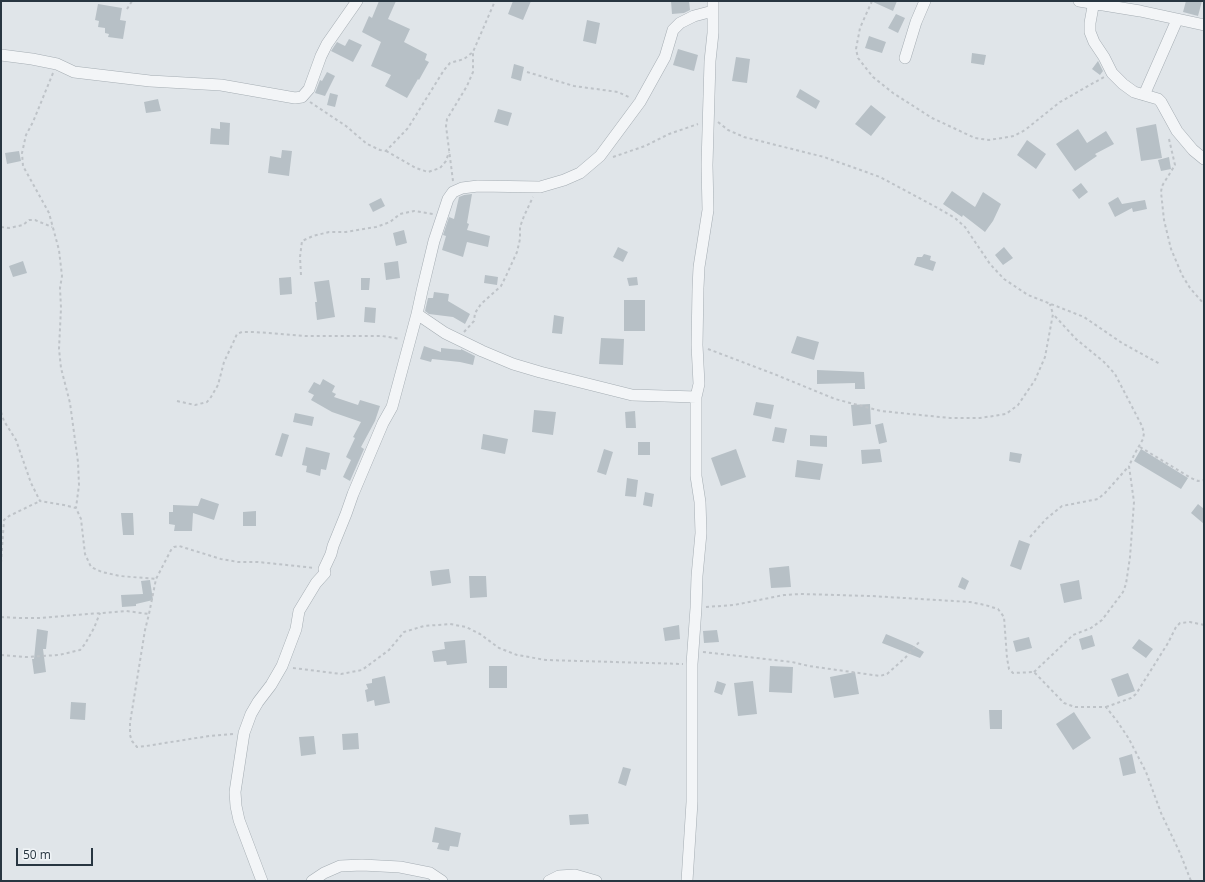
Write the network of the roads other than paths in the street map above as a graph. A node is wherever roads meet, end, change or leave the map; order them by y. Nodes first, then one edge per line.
1 (357, 1) edge
2 (925, 1) edge
3 (1079, 1) edge
4 (1094, 2) edge
5 (713, 6) edge
6 (1177, 20) junction
7 (1204, 25) edge
8 (1, 55) edge
9 (905, 58) dead end
10 (1144, 95) junction
11 (1204, 159) edge
12 (417, 314) junction
13 (696, 397) junction
14 (262, 881) edge
15 (312, 881) edge
16 (442, 881) edge
17 (549, 881) edge
18 (596, 881) edge
19 (687, 881) edge

1 - 8 street
2 - 9 street
3 - 4 street
4 - 6 street
4 - 10 street
5 - 12 street
5 - 13 street
6 - 7 street
6 - 10 street
10 - 11 street
12 - 13 street
12 - 14 street
13 - 19 street
15 - 16 street
17 - 18 street

